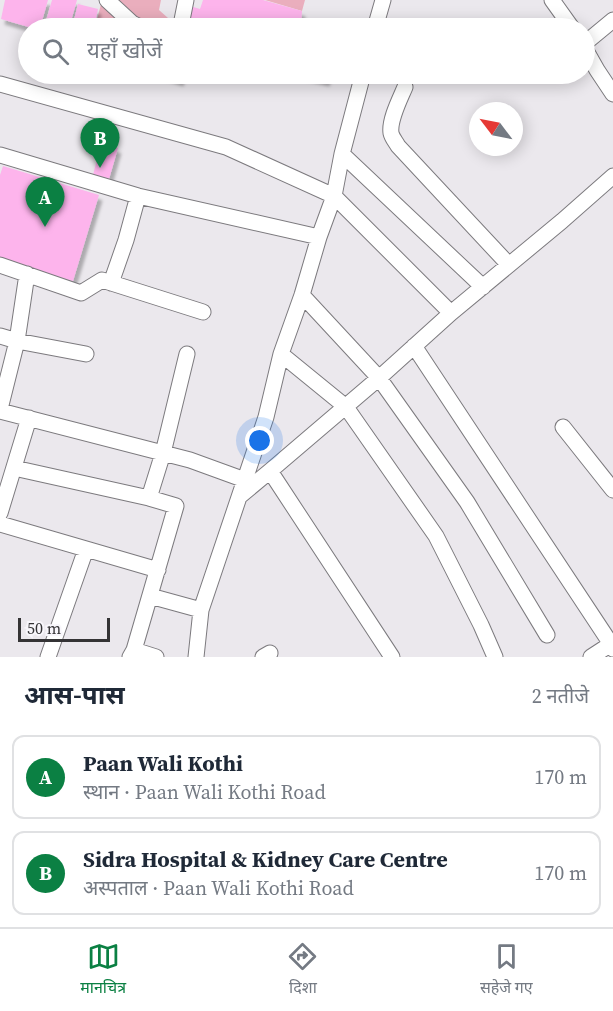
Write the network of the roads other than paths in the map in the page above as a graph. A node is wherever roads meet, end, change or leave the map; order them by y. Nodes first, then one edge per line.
1 (107, 0) edge
2 (186, 0) edge
3 (383, 0) edge
4 (552, 0) edge
5 (127, 18) edge
6 (182, 18) edge
7 (378, 18) edge
8 (565, 18) edge
9 (613, 20) edge
10 (595, 37) edge
11 (595, 66) edge
12 (0, 84) edge
13 (360, 84) edge
14 (405, 87) dead end
15 (613, 94) edge
16 (342, 154) junction
17 (0, 155) edge
18 (611, 183) edge
19 (138, 196) junction
20 (334, 196) junction
21 (319, 237) junction
22 (0, 265) edge
23 (509, 265) junction
24 (27, 274) junction
25 (111, 283) junction
26 (483, 287) junction
27 (302, 295) junction
28 (203, 312) dead end
29 (451, 313) junction
30 (0, 336) edge
31 (17, 340) junction
32 (414, 346) junction
33 (86, 354) dead end
34 (187, 354) dead end
35 (281, 354) junction
36 (379, 378) junction
37 (346, 407) junction
38 (0, 410) edge
39 (29, 418) junction
40 (563, 427) dead end
41 (163, 453) junction
42 (14, 468) junction
43 (270, 471) junction
44 (245, 480) junction
45 (613, 490) edge
46 (240, 496) junction
47 (149, 498) junction
48 (0, 513) edge
49 (0, 524) edge
50 (86, 549) junction
51 (158, 570) junction
52 (150, 596) junction
53 (201, 610) junction
54 (547, 635) dead end
55 (612, 647) edge
56 (132, 654) edge
57 (48, 657) edge
58 (156, 657) edge
59 (196, 657) edge
60 (392, 657) edge
61 (495, 657) edge
62 (591, 657) edge

1 - 5 street
2 - 6 street
3 - 7 street
4 - 8 street
9 - 10 street
11 - 15 street
12 - 20 street
13 - 16 street
14 - 23 street
16 - 20 street
16 - 26 street
17 - 19 street
18 - 23 street
19 - 21 street
19 - 25 street
20 - 21 street
20 - 29 street
21 - 27 street
22 - 24 street
23 - 26 street
24 - 25 street
24 - 31 street
25 - 28 street
26 - 29 street
27 - 35 street
27 - 36 street
29 - 32 street
30 - 31 street
31 - 33 street
31 - 38 street
32 - 36 street
32 - 55 street
34 - 41 street
35 - 37 street
35 - 44 street
36 - 37 street
36 - 54 street
37 - 43 street
37 - 61 street
38 - 39 street
39 - 41 street
39 - 42 street
40 - 45 street
41 - 44 street
41 - 47 street
42 - 47 street
42 - 48 street
43 - 46 street
43 - 60 street
44 - 46 street
46 - 53 street
47 - 51 street
49 - 50 street
50 - 51 street
50 - 57 street
51 - 52 street
52 - 53 street
52 - 56 street
53 - 59 street
55 - 62 street
56 - 58 street

